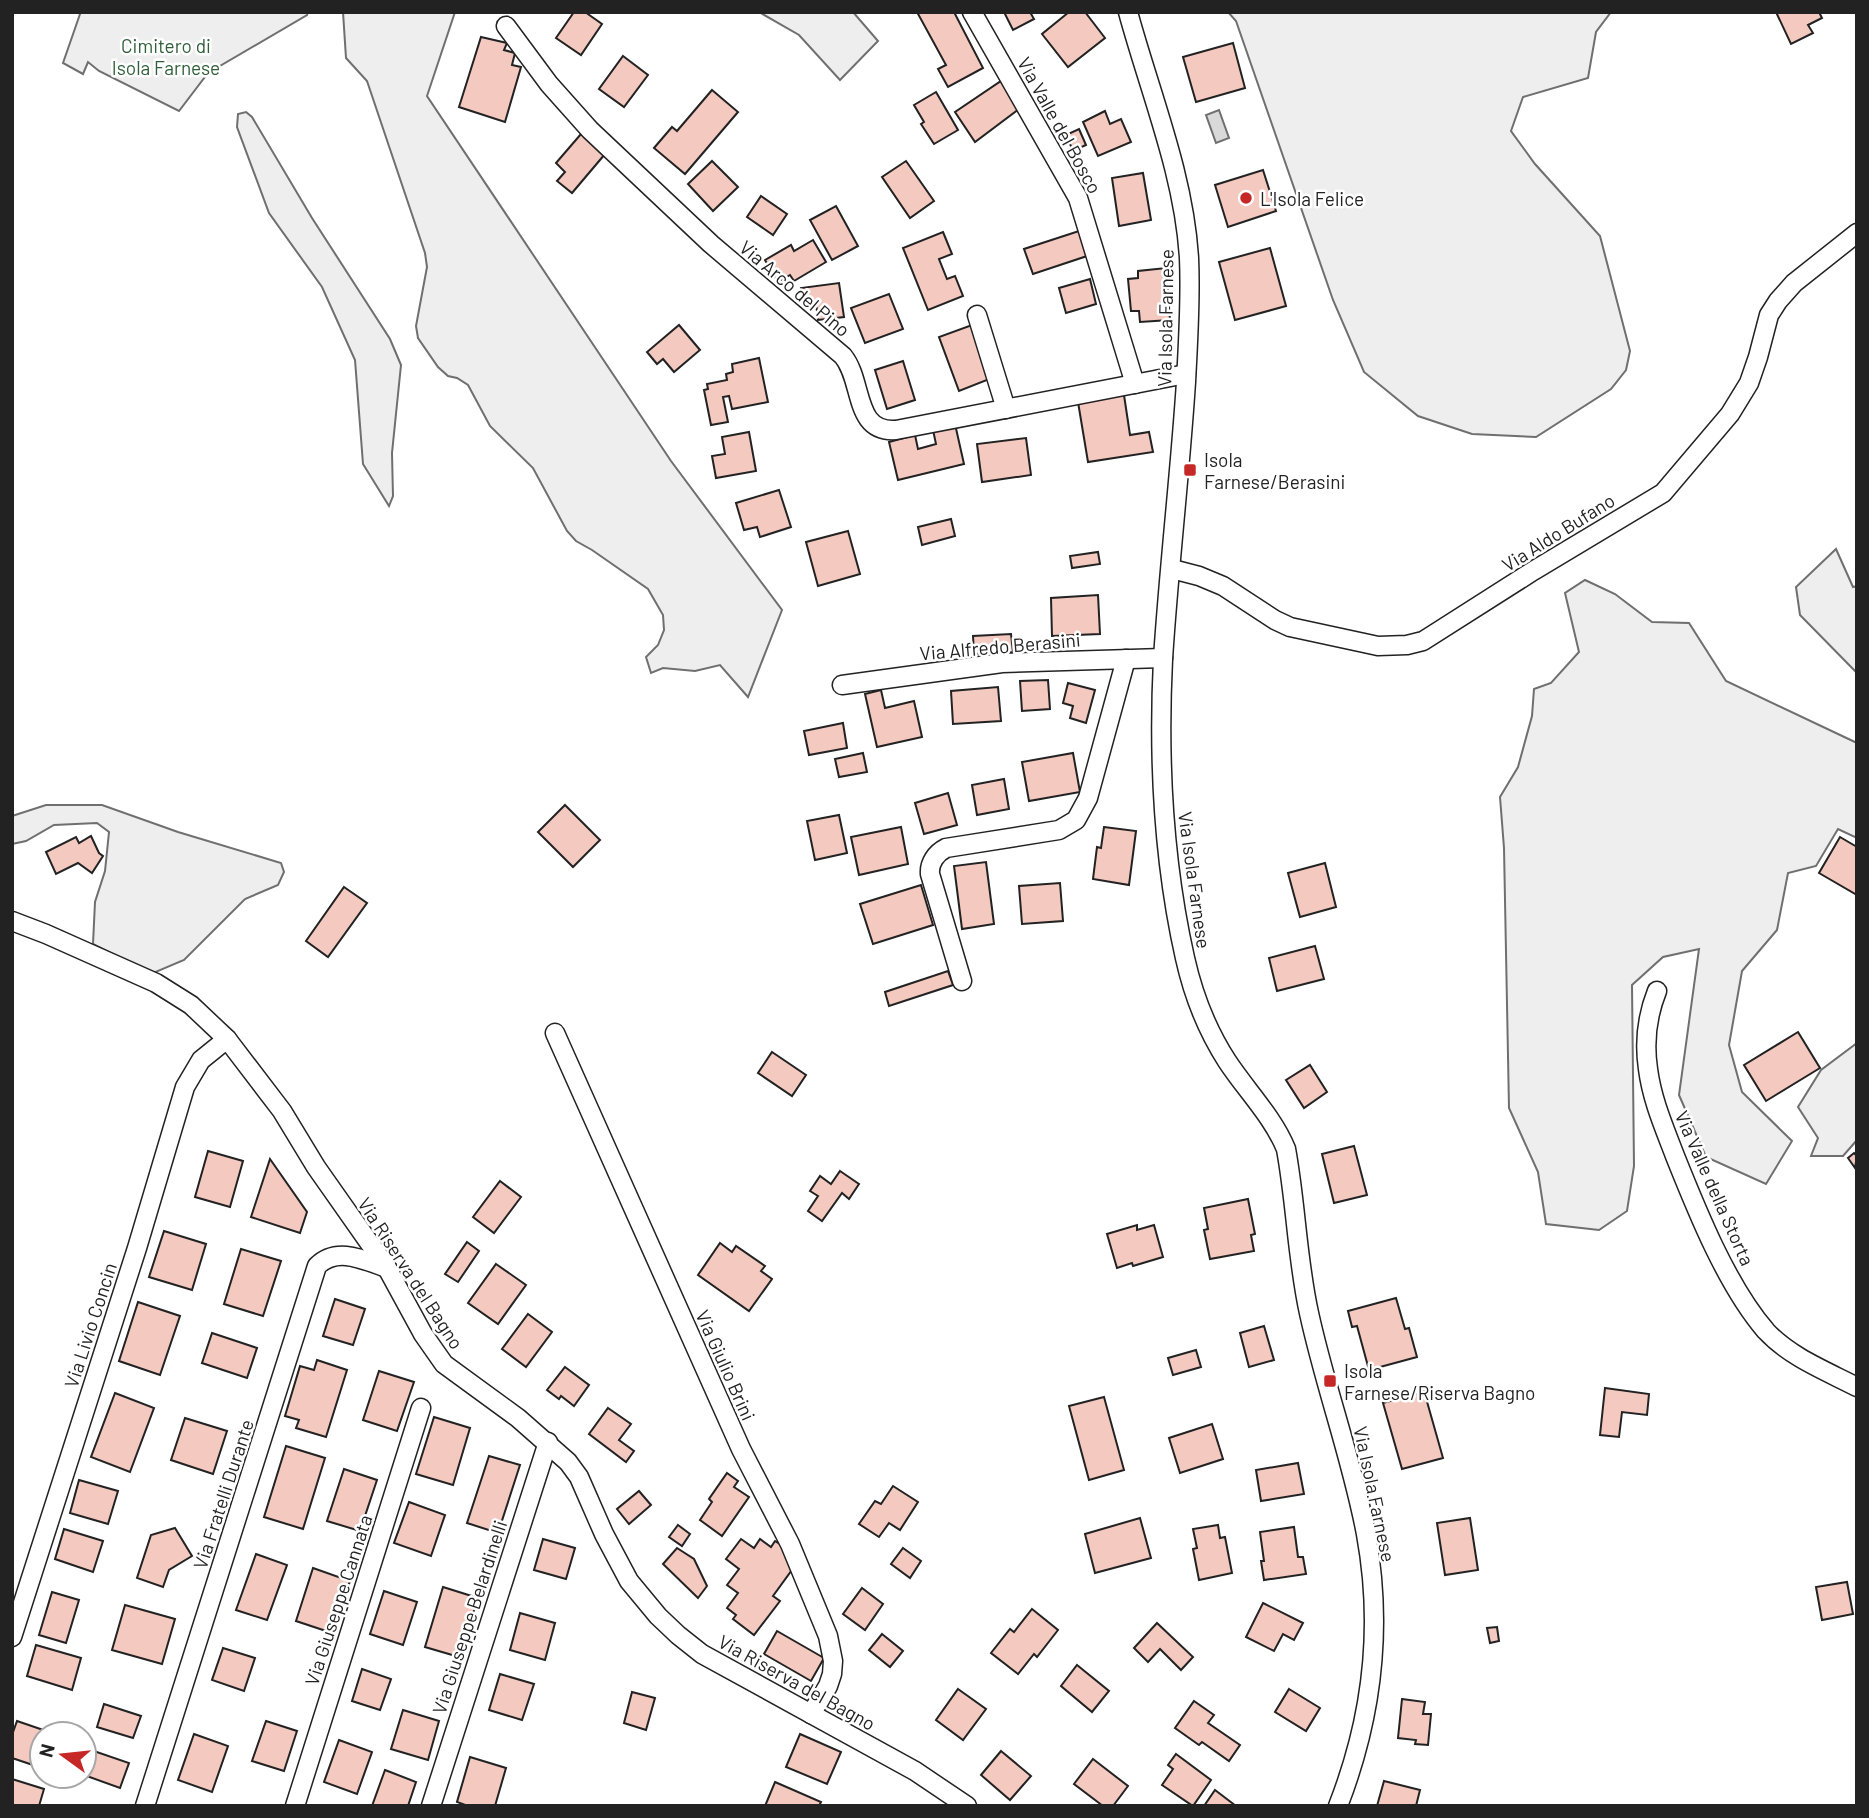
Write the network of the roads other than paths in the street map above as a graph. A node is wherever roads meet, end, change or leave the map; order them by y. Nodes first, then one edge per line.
1 (972, 12) edge
2 (1128, 12) edge
3 (506, 26) dead end
4 (1857, 233) edge
5 (977, 315) dead end
6 (1186, 374) junction
7 (1135, 384) junction
8 (1006, 409) junction
9 (1172, 569) junction
10 (1163, 658) junction
11 (1126, 659) junction
12 (842, 685) dead end
13 (12, 921) edge
14 (962, 981) dead end
15 (1657, 991) dead end
16 (555, 1033) dead end
17 (227, 1039) junction
18 (387, 1268) junction
19 (1857, 1387) edge
20 (421, 1408) dead end
21 (548, 1442) junction
22 (12, 1637) edge
23 (811, 1714) junction
24 (145, 1806) edge
25 (295, 1806) edge
26 (430, 1806) edge
27 (967, 1806) edge
28 (1338, 1806) edge

1 - 7 street, Via Valle del Bosco
2 - 6 street, Via Isola Farnese
3 - 8 street, Via Arco del Pino
4 - 9 street, Via Aldo Bufano
5 - 8 street
6 - 7 street, Via Arco del Pino
6 - 9 street, Via Isola Farnese
7 - 8 street, Via Arco del Pino
9 - 10 street, Via Isola Farnese
10 - 11 street, Via Alfredo Berasini
10 - 28 street, Via Isola Farnese
11 - 12 street, Via Alfredo Berasini
11 - 14 street
13 - 17 street, Via Riserva del Bagno
15 - 19 street, Via Valle della Storta
16 - 23 street, Via Giulio Brini
17 - 18 street, Via Riserva del Bagno
17 - 22 street, Via Livio Concin
18 - 21 street, Via Riserva del Bagno
18 - 24 street, Via Fratelli Durante
20 - 25 street, Via Giuseppe Cannata
21 - 23 street, Via Riserva del Bagno
21 - 26 street, Via Giuseppe Belardinelli
23 - 27 street, Via Riserva del Bagno

